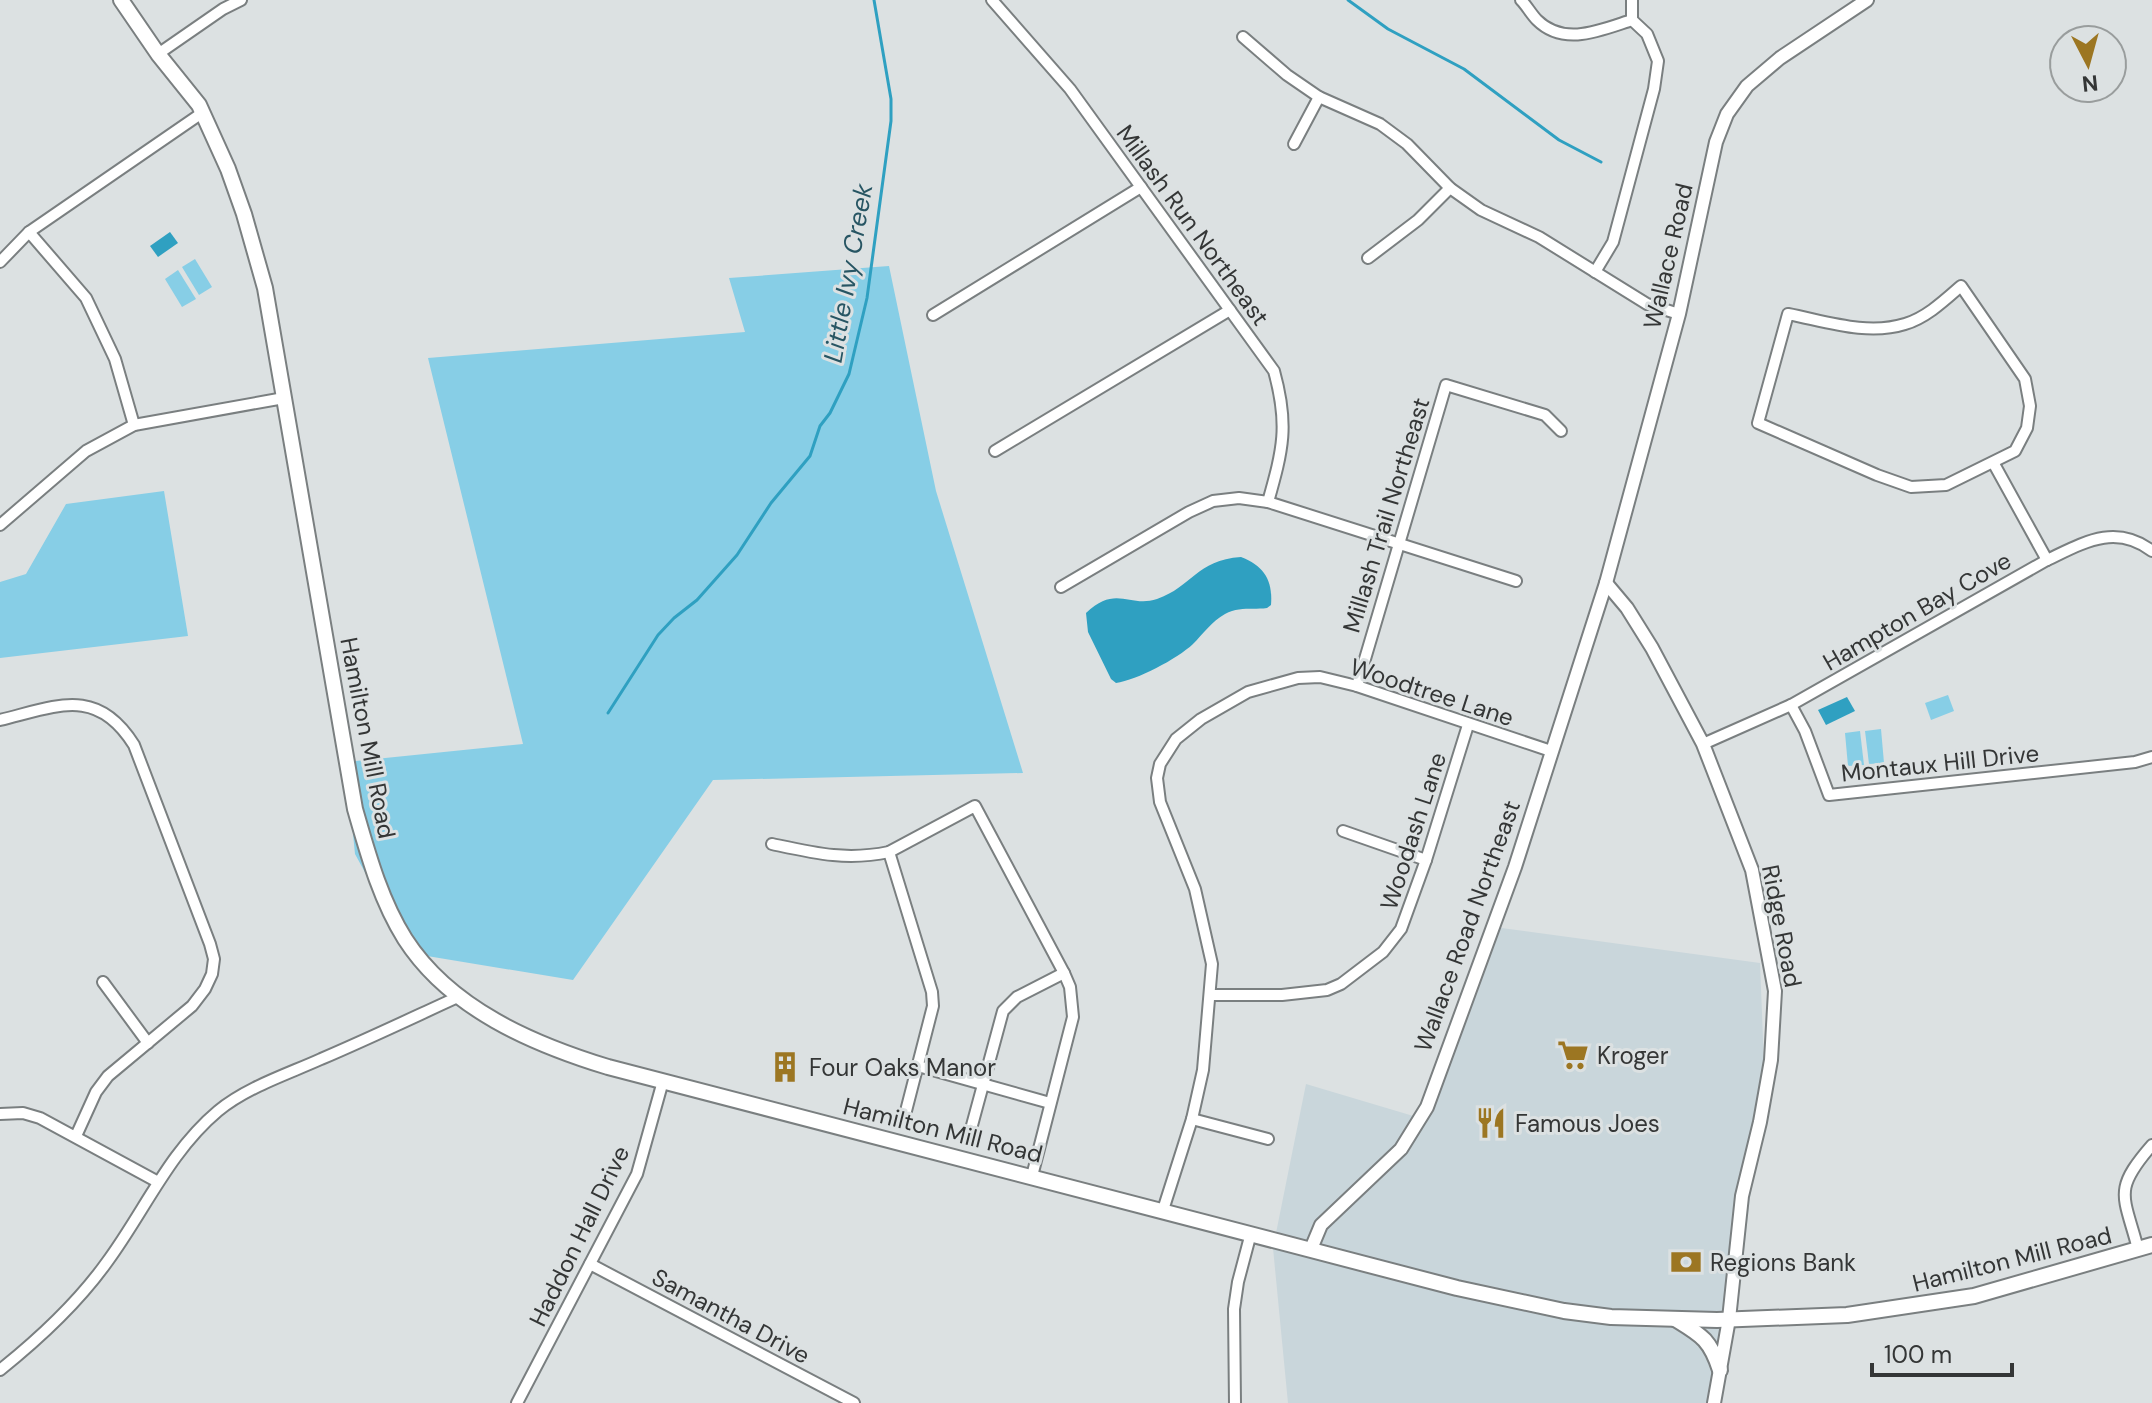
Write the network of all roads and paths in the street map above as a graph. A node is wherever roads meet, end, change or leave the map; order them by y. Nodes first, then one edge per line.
1 (121, 0) edge
2 (241, 0) edge
3 (992, 0) edge
4 (1521, 0) edge
5 (1632, 0) edge
6 (1867, 0) edge
7 (1632, 20) junction
8 (1243, 37) dead end
9 (158, 54) junction
10 (1319, 97) junction
11 (202, 113) junction
12 (1294, 144) dead end
13 (1141, 187) junction
14 (1450, 188) junction
15 (29, 232) junction
16 (1368, 258) dead end
17 (0, 262) edge
18 (1595, 272) junction
19 (1230, 310) junction
20 (1679, 314) junction
21 (933, 315) dead end
22 (284, 398) junction
23 (134, 425) junction
24 (1561, 431) dead end
25 (995, 451) dead end
26 (1994, 464) junction
27 (1268, 502) junction
28 (0, 525) edge
29 (1398, 545) junction
30 (2152, 551) edge
31 (2047, 560) junction
32 (1516, 581) dead end
33 (1606, 583) junction
34 (1061, 587) dead end
35 (1357, 686) junction
36 (1791, 705) junction
37 (0, 720) edge
38 (1468, 725) junction
39 (1703, 744) junction
40 (1551, 751) junction
41 (2152, 757) edge
42 (1343, 831) dead end
43 (772, 844) dead end
44 (889, 852) junction
45 (1426, 860) junction
46 (1064, 973) junction
47 (103, 982) dead end
48 (1211, 995) junction
49 (460, 996) junction
50 (148, 1043) junction
51 (918, 1066) junction
52 (663, 1081) junction
53 (982, 1084) junction
54 (1050, 1103) junction
55 (906, 1111) dead end
56 (0, 1114) edge
57 (1192, 1119) junction
58 (971, 1129) dead end
59 (76, 1136) junction
60 (1268, 1139) dead end
61 (2152, 1145) edge
62 (1032, 1176) junction
63 (158, 1182) junction
64 (1163, 1210) junction
65 (1251, 1233) junction
66 (2145, 1247) edge
67 (1311, 1249) junction
68 (590, 1264) junction
69 (1674, 1319) junction
70 (1729, 1319) junction
71 (0, 1370) edge
72 (1720, 1370) junction
73 (517, 1403) edge
74 (854, 1403) edge
75 (1235, 1403) edge
76 (1714, 1403) edge

1 - 9 main road, Hamilton Mill Road
2 - 9 street
3 - 13 street, Millash Run Northeast
4 - 7 street
5 - 7 street
6 - 20 street, Wallace Road
7 - 18 street
8 - 10 street
9 - 11 main road, Hamilton Mill Road
10 - 12 street
10 - 14 street
11 - 15 street
11 - 22 main road, Hamilton Mill Road
13 - 19 street, Millash Run Northeast
13 - 21 street
14 - 16 street
14 - 18 street
15 - 17 street
15 - 23 street
18 - 20 street
19 - 25 street
19 - 27 street, Millash Run Northeast
20 - 33 street, Wallace Road
22 - 23 street
22 - 49 main road, Hamilton Mill Road
23 - 28 street
24 - 29 street, Millash Trail Northeast
26 - 26 street
26 - 31 street
27 - 29 street
27 - 34 street
29 - 32 street
29 - 35 street, Millash Trail Northeast
30 - 31 street, Hampton Bay Cove
31 - 36 street, Hampton Bay Cove
33 - 39 street, Ridge Road
33 - 40 street, Wallace Road Northeast
35 - 38 street, Woodtree Lane
35 - 48 street, Woodtree Lane
36 - 39 street, Hampton Bay Cove
36 - 41 street, Montaux Hill Drive
37 - 50 street
38 - 40 street, Woodtree Lane
38 - 45 street, Woodash Lane
39 - 70 street, Ridge Road
40 - 67 street, Wallace Road Northeast
42 - 45 street
43 - 44 street
44 - 46 street
44 - 51 street
45 - 48 street, Woodash Lane
46 - 53 street
46 - 54 street
47 - 50 street
48 - 57 street, Woodtree Lane
49 - 52 main road, Hamilton Mill Road
49 - 63 street
50 - 59 street
51 - 53 street
51 - 55 street
52 - 62 main road, Hamilton Mill Road
52 - 68 street, Haddon Hall Drive
53 - 54 street
53 - 58 street
54 - 62 street
56 - 59 street
57 - 60 street
57 - 64 street, Woodtree Lane
59 - 63 street
61 - 66 street
62 - 64 main road, Hamilton Mill Road
63 - 71 street
64 - 65 main road, Hamilton Mill Road
65 - 67 main road, Hamilton Mill Road
65 - 75 street
66 - 70 main road, Hamilton Mill Road
67 - 69 main road, Hamilton Mill Road
68 - 73 street, Haddon Hall Drive
68 - 74 street, Samantha Drive
69 - 70 main road, Hamilton Mill Road
69 - 72 main road
70 - 72 street, Ridge Road
72 - 76 street, Ridge Road

